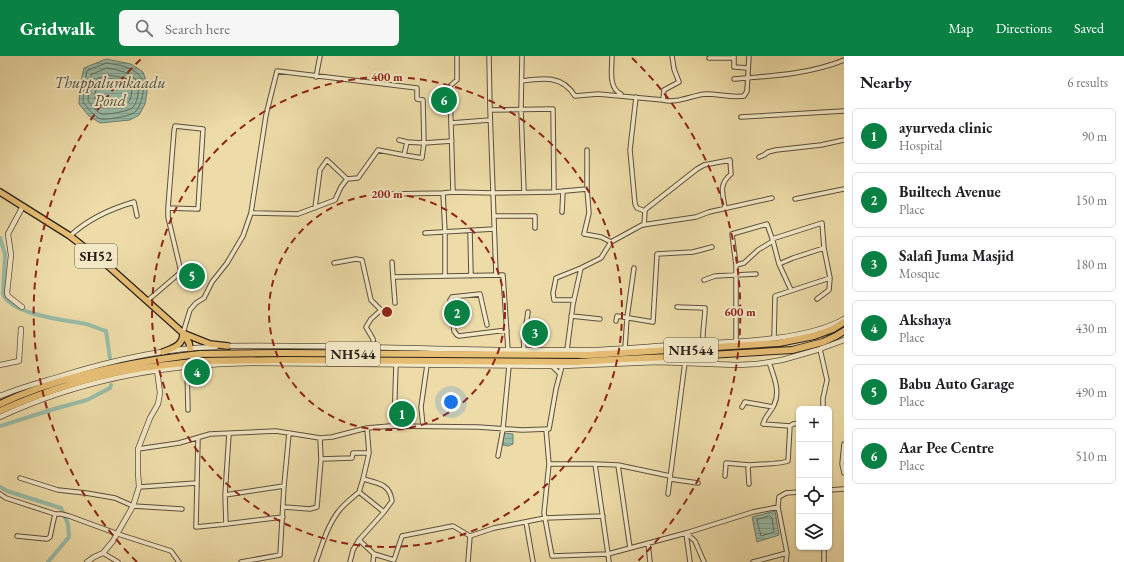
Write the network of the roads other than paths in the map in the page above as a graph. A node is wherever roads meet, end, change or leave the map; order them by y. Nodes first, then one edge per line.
1 (320, 56) edge
2 (457, 56) edge
3 (489, 56) edge
4 (522, 56) edge
5 (612, 56) edge
6 (672, 56) edge
7 (749, 56) edge
8 (734, 57) edge
9 (709, 58) dead end
10 (844, 60) edge
11 (748, 68) junction
12 (316, 77) junction
13 (747, 78) junction
14 (734, 80) dead end
15 (522, 81) junction
16 (624, 96) junction
17 (636, 97) junction
18 (663, 100) junction
19 (490, 110) junction
20 (521, 110) junction
21 (844, 111) edge
22 (741, 117) dead end
23 (490, 120) junction
24 (451, 123) junction
25 (399, 140) dead end
26 (452, 140) junction
27 (844, 140) edge
28 (407, 142) junction
29 (424, 143) junction
30 (587, 150) dead end
31 (404, 155) junction
32 (759, 157) dead end
33 (347, 179) junction
34 (587, 189) junction
35 (844, 189) edge
36 (563, 191) junction
37 (0, 192) edge
38 (453, 192) junction
39 (524, 192) junction
40 (554, 192) junction
41 (443, 193) junction
42 (493, 193) junction
43 (391, 194) dead end
44 (772, 198) dead end
45 (795, 199) dead end
46 (22, 206) junction
47 (168, 208) junction
48 (315, 208) junction
49 (725, 208) junction
50 (645, 211) junction
51 (562, 212) dead end
52 (251, 213) junction
53 (137, 216) dead end
54 (494, 216) junction
55 (644, 225) junction
56 (535, 228) dead end
57 (494, 229) junction
58 (470, 231) junction
59 (445, 232) junction
60 (424, 233) dead end
61 (70, 236) junction
62 (773, 240) junction
63 (611, 242) junction
64 (712, 248) dead end
65 (824, 248) junction
66 (392, 262) dead end
67 (334, 263) dead end
68 (779, 264) junction
69 (736, 265) junction
70 (581, 268) junction
71 (634, 268) dead end
72 (756, 274) dead end
73 (496, 275) junction
74 (736, 275) junction
75 (445, 276) junction
76 (471, 276) junction
77 (393, 277) junction
78 (830, 278) junction
79 (704, 280) dead end
80 (791, 290) junction
81 (817, 299) dead end
82 (574, 300) junction
83 (147, 301) junction
84 (395, 303) dead end
85 (22, 307) dead end
86 (677, 307) dead end
87 (528, 312) dead end
88 (571, 316) junction
89 (627, 318) junction
90 (600, 319) dead end
91 (844, 319) edge
92 (616, 321) dead end
93 (844, 322) edge
94 (487, 325) dead end
95 (21, 329) dead end
96 (507, 330) junction
97 (844, 331) edge
98 (183, 333) junction
99 (774, 338) junction
100 (844, 340) edge
101 (736, 342) junction
102 (703, 344) junction
103 (228, 346) junction
104 (191, 348) junction
105 (374, 348) junction
106 (625, 348) junction
107 (820, 349) junction
108 (508, 350) junction
109 (524, 350) junction
110 (567, 350) junction
111 (163, 352) junction
112 (685, 362) junction
113 (769, 362) junction
114 (396, 364) junction
115 (186, 365) junction
116 (427, 365) junction
117 (0, 366) edge
118 (509, 366) junction
119 (552, 366) junction
120 (562, 366) junction
121 (194, 367) junction
122 (157, 370) junction
123 (560, 374) junction
124 (0, 396) edge
125 (0, 404) edge
126 (823, 406) edge
127 (742, 407) dead end
128 (773, 407) junction
129 (188, 410) dead end
130 (0, 411) edge
131 (0, 417) edge
132 (796, 424) edge
133 (394, 426) junction
134 (423, 426) junction
135 (790, 426) junction
136 (367, 428) junction
137 (503, 428) junction
138 (546, 429) junction
139 (289, 433) junction
140 (230, 434) junction
141 (198, 438) junction
142 (320, 438) junction
143 (844, 444) edge
144 (138, 449) junction
145 (369, 453) junction
146 (498, 456) dead end
147 (321, 459) junction
148 (549, 464) junction
149 (595, 464) junction
150 (618, 464) junction
151 (749, 465) junction
152 (844, 473) edge
153 (725, 476) dead end
154 (20, 478) dead end
155 (670, 478) junction
156 (363, 479) junction
157 (698, 483) dead end
158 (197, 484) junction
159 (749, 484) dead end
160 (284, 486) junction
161 (139, 487) junction
162 (844, 489) edge
163 (832, 490) edge
164 (359, 492) junction
165 (796, 492) edge
166 (0, 494) edge
167 (668, 494) dead end
168 (225, 495) junction
169 (133, 506) junction
170 (284, 507) junction
171 (778, 507) junction
172 (182, 509) dead end
173 (384, 512) junction
174 (55, 514) junction
175 (283, 516) junction
176 (602, 516) junction
177 (545, 518) junction
178 (526, 522) junction
179 (226, 524) junction
180 (686, 533) junction
181 (118, 534) junction
182 (18, 536) dead end
183 (470, 536) junction
184 (359, 540) junction
185 (648, 543) junction
186 (630, 548) junction
187 (824, 550) edge
188 (103, 553) junction
189 (787, 553) junction
190 (374, 554) junction
191 (608, 554) junction
192 (552, 556) junction
193 (394, 560) junction
194 (87, 562) edge
195 (118, 562) edge
196 (179, 562) edge
197 (241, 562) edge
198 (316, 562) edge
199 (350, 562) edge
200 (373, 562) edge
201 (399, 562) edge
202 (468, 562) edge
203 (533, 562) edge
204 (552, 562) edge
205 (609, 562) edge
206 (650, 562) edge
207 (690, 562) edge
208 (704, 562) edge
209 (753, 562) edge
210 (786, 562) edge
211 (824, 562) edge

1 - 12 street
2 - 24 street
3 - 19 street
4 - 15 street
5 - 16 street
6 - 18 street
7 - 11 street
8 - 9 street
8 - 11 street
10 - 13 street
11 - 13 street
12 - 29 street
12 - 52 street
13 - 14 street
13 - 18 street
15 - 16 street
15 - 20 street
16 - 17 street
17 - 18 street
17 - 50 street
19 - 20 street
19 - 23 street
20 - 39 street
20 - 40 street
21 - 22 street
23 - 24 street
23 - 42 street
24 - 26 street
25 - 28 street
26 - 29 street
26 - 38 street
27 - 32 street
28 - 29 street
28 - 31 street
29 - 31 street
30 - 34 street
31 - 33 street
33 - 48 street
33 - 48 street
34 - 36 street
34 - 63 street
35 - 45 street
36 - 40 street
36 - 51 street
37 - 46 main road, SH52
38 - 41 street
38 - 42 street
39 - 40 street
39 - 42 street
41 - 43 street
41 - 59 street
42 - 54 street
44 - 49 street
46 - 61 main road, SH52
46 - 85 street
47 - 47 street
47 - 83 street
48 - 52 street
49 - 50 street
49 - 55 street
50 - 55 street
52 - 98 street
53 - 61 street
54 - 56 street
54 - 57 street
55 - 63 street
57 - 58 street
57 - 73 street
58 - 59 street
58 - 76 street
59 - 60 street
59 - 75 street
61 - 83 main road, SH52
62 - 65 street
62 - 68 street
62 - 69 street
62 - 69 street
63 - 70 street
64 - 89 street
65 - 68 street
65 - 78 street
66 - 77 street
67 - 105 street
68 - 80 street
69 - 74 street
70 - 82 street
70 - 82 street
71 - 89 street
72 - 74 street
73 - 76 street
73 - 96 street
74 - 79 street
74 - 101 street
75 - 76 street
75 - 77 street
77 - 84 street
78 - 80 street
78 - 81 street
80 - 99 street
82 - 88 street
83 - 98 main road, SH52
86 - 102 street
87 - 109 street
88 - 90 street
88 - 110 street
89 - 92 street
89 - 106 street
91 - 99 street
93 - 125 highway, NH544, bridge
94 - 96 street
95 - 117 street
96 - 108 street
97 - 115 highway, NH544, bridge
98 - 103 main road
98 - 104 main road
98 - 111 main road
99 - 101 street
100 - 107 street
101 - 102 street
102 - 106 street
103 - 104 street
103 - 105 street
104 - 111 street
104 - 121 main road
105 - 108 street
106 - 110 street
107 - 113 street
107 - 126 street
108 - 109 street
109 - 110 street
111 - 124 street
112 - 113 street
112 - 120 street
112 - 155 street
113 - 128 street
114 - 116 street
114 - 121 street
114 - 133 street
115 - 121 street
115 - 122 street
115 - 129 street
115 - 130 highway, NH544
116 - 118 street
116 - 134 street
118 - 119 street
118 - 137 street
119 - 120 street
119 - 123 street
120 - 123 street
122 - 131 street
122 - 144 street
123 - 138 street
127 - 128 street
128 - 135 street
132 - 135 street
133 - 134 street
133 - 136 street
134 - 137 street
135 - 151 street
136 - 142 street
136 - 145 street
137 - 138 street
137 - 146 street
138 - 148 street
139 - 140 street
139 - 142 street
139 - 160 street
140 - 141 street
140 - 168 street
141 - 144 street
141 - 158 street
142 - 147 street
143 - 152 street
144 - 161 street
145 - 147 street
145 - 156 street
147 - 170 street
148 - 149 street
148 - 177 street
149 - 150 street
149 - 176 street
150 - 155 street
150 - 186 street
151 - 153 street
151 - 159 street
154 - 169 street
155 - 157 street
155 - 167 street
156 - 164 street
156 - 173 street
158 - 161 street
158 - 179 street
160 - 168 street
160 - 170 street
161 - 169 street
162 - 163 street
164 - 173 street
164 - 198 street
165 - 171 street
166 - 174 street
168 - 179 street
169 - 172 street
169 - 181 street
170 - 175 street
171 - 180 street
171 - 189 street
173 - 184 street
174 - 181 street
174 - 182 street
175 - 179 street
175 - 197 street
176 - 177 street
176 - 191 street
177 - 178 street
177 - 192 street
178 - 183 street
178 - 203 street
180 - 185 street
180 - 207 street
180 - 208 street
181 - 188 street
181 - 196 street
183 - 193 street
183 - 202 street
184 - 190 street
184 - 199 street
185 - 186 street
185 - 206 street
186 - 191 street
187 - 211 street
188 - 194 street
188 - 195 street
189 - 209 street
189 - 210 street
190 - 193 street
190 - 200 street
191 - 192 street
191 - 205 street
192 - 204 street
193 - 201 street

